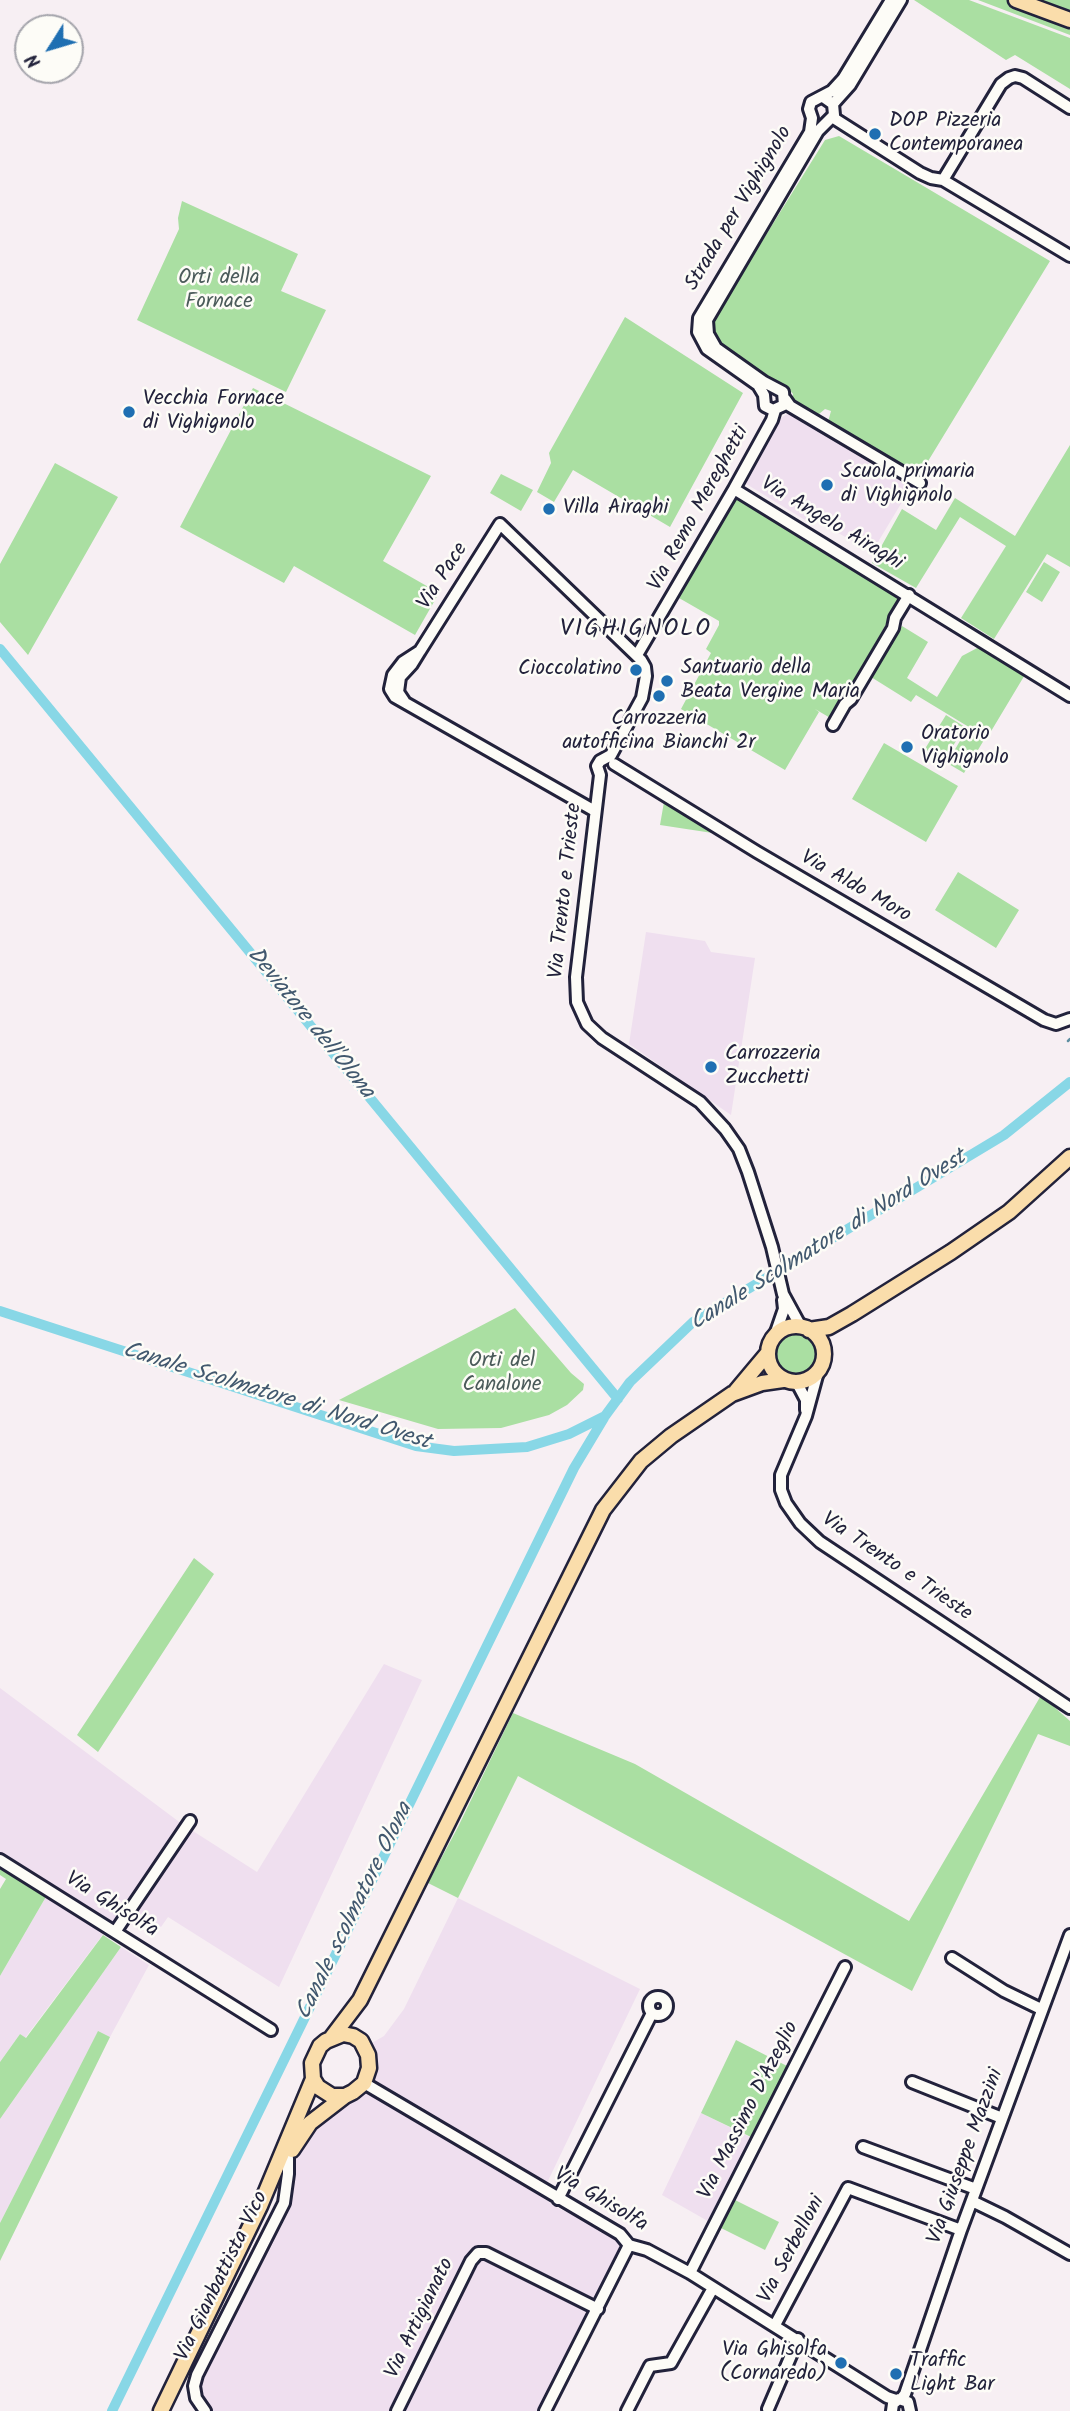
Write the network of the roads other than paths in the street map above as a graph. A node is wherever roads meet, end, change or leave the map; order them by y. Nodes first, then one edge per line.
1 (891, 0) edge
2 (901, 0) edge
3 (1016, 0) edge
4 (1070, 20) edge
5 (828, 100) junction
6 (1070, 108) edge
7 (811, 118) junction
8 (828, 120) junction
9 (943, 180) junction
10 (1070, 257) edge
11 (703, 319) junction
12 (768, 391) junction
13 (779, 408) junction
14 (920, 483) dead end
15 (734, 489) junction
16 (909, 595) junction
17 (637, 655) junction
18 (1070, 696) edge
19 (833, 725) dead end
20 (611, 767) junction
21 (596, 811) junction
22 (1070, 1018) edge
23 (1070, 1157) edge
24 (783, 1294) junction
25 (852, 1314) junction
26 (805, 1328) junction
27 (775, 1335) junction
28 (824, 1353) junction
29 (767, 1354) junction
30 (818, 1372) junction
31 (790, 1381) junction
32 (732, 1394) junction
33 (806, 1416) junction
34 (1070, 1708) edge
35 (190, 1821) dead end
36 (0, 1860) edge
37 (115, 1932) junction
38 (1070, 1935) edge
39 (952, 1958) dead end
40 (845, 1966) dead end
41 (360, 2000) junction
42 (1041, 2009) junction
43 (652, 2013) dead end
44 (271, 2030) dead end
45 (332, 2036) junction
46 (361, 2041) junction
47 (313, 2079) junction
48 (912, 2082) dead end
49 (364, 2083) junction
50 (345, 2096) junction
51 (1002, 2118) junction
52 (863, 2147) dead end
53 (288, 2158) junction
54 (976, 2189) junction
55 (558, 2199) junction
56 (972, 2202) junction
57 (260, 2206) junction
58 (961, 2230) junction
59 (629, 2245) junction
60 (1070, 2255) edge
61 (690, 2273) junction
62 (713, 2288) junction
63 (598, 2309) junction
64 (775, 2325) junction
65 (798, 2339) junction
66 (902, 2403) edge
67 (768, 2409) edge
68 (160, 2411) edge
69 (205, 2411) edge
70 (397, 2411) edge
71 (545, 2411) edge
72 (627, 2411) edge

1 - 5 street
2 - 5 street
3 - 4 main road
5 - 7 street
5 - 8 street
6 - 9 street
7 - 8 street
7 - 11 street, Strada per Vighignolo
8 - 9 street
8 - 11 street, Strada per Vighignolo
9 - 10 street
11 - 12 street
12 - 13 street
12 - 13 street
13 - 14 street
13 - 15 street, Via Remo Mereghetti
15 - 16 street, Via Angelo Airaghi
15 - 17 street, Via Remo Mereghetti
16 - 18 street, Via Angelo Airaghi
16 - 19 street, Via Angelo Airaghi
17 - 20 street, Via Trento e Trieste
17 - 21 street, Via Pace
20 - 21 street, Via Trento e Trieste
20 - 22 street, Via Aldo Moro
21 - 24 street, Via Trento e Trieste
23 - 25 main road
24 - 26 street, Via Trento e Trieste
24 - 27 street, Via Trento e Trieste
25 - 26 main road
25 - 28 main road
26 - 27 main road
26 - 28 main road
27 - 29 main road
28 - 30 main road
29 - 31 main road
29 - 32 main road
30 - 31 main road
30 - 33 street, Via Trento e Trieste
31 - 32 main road
31 - 33 street
32 - 41 main road
33 - 34 street, Via Trento e Trieste
35 - 37 street
36 - 37 street, Via Ghisolfa
37 - 44 street, Via Ghisolfa
38 - 42 street, Via Giuseppe Mazzini
39 - 42 street
40 - 61 street, Via Massimo D'Azeglio
41 - 45 main road
41 - 46 main road
42 - 51 street, Via Giuseppe Mazzini
43 - 55 street
45 - 46 main road
45 - 47 main road
46 - 49 main road
47 - 50 main road
47 - 57 main road
48 - 51 street
49 - 50 main road
49 - 55 street, Via Ghisolfa
50 - 53 main road
51 - 54 street, Via Giuseppe Mazzini
52 - 54 street
53 - 57 main road
53 - 69 street, Via Gianbattista Vico
54 - 56 street, Via Giuseppe Mazzini
55 - 59 street, Via Ghisolfa
56 - 58 street, Via Giuseppe Mazzini
56 - 60 street
57 - 68 main road
58 - 64 street, Via Serbelloni
58 - 66 street, Via Giuseppe Mazzini
59 - 61 street, Via Ghisolfa
59 - 63 street
61 - 62 street, Via Ghisolfa
62 - 64 street, Via Ghisolfa
62 - 72 street
63 - 70 street, Via Artigianato
63 - 71 street
64 - 65 street, Via Ghisolfa
65 - 66 street, Via Ghisolfa
65 - 67 street

